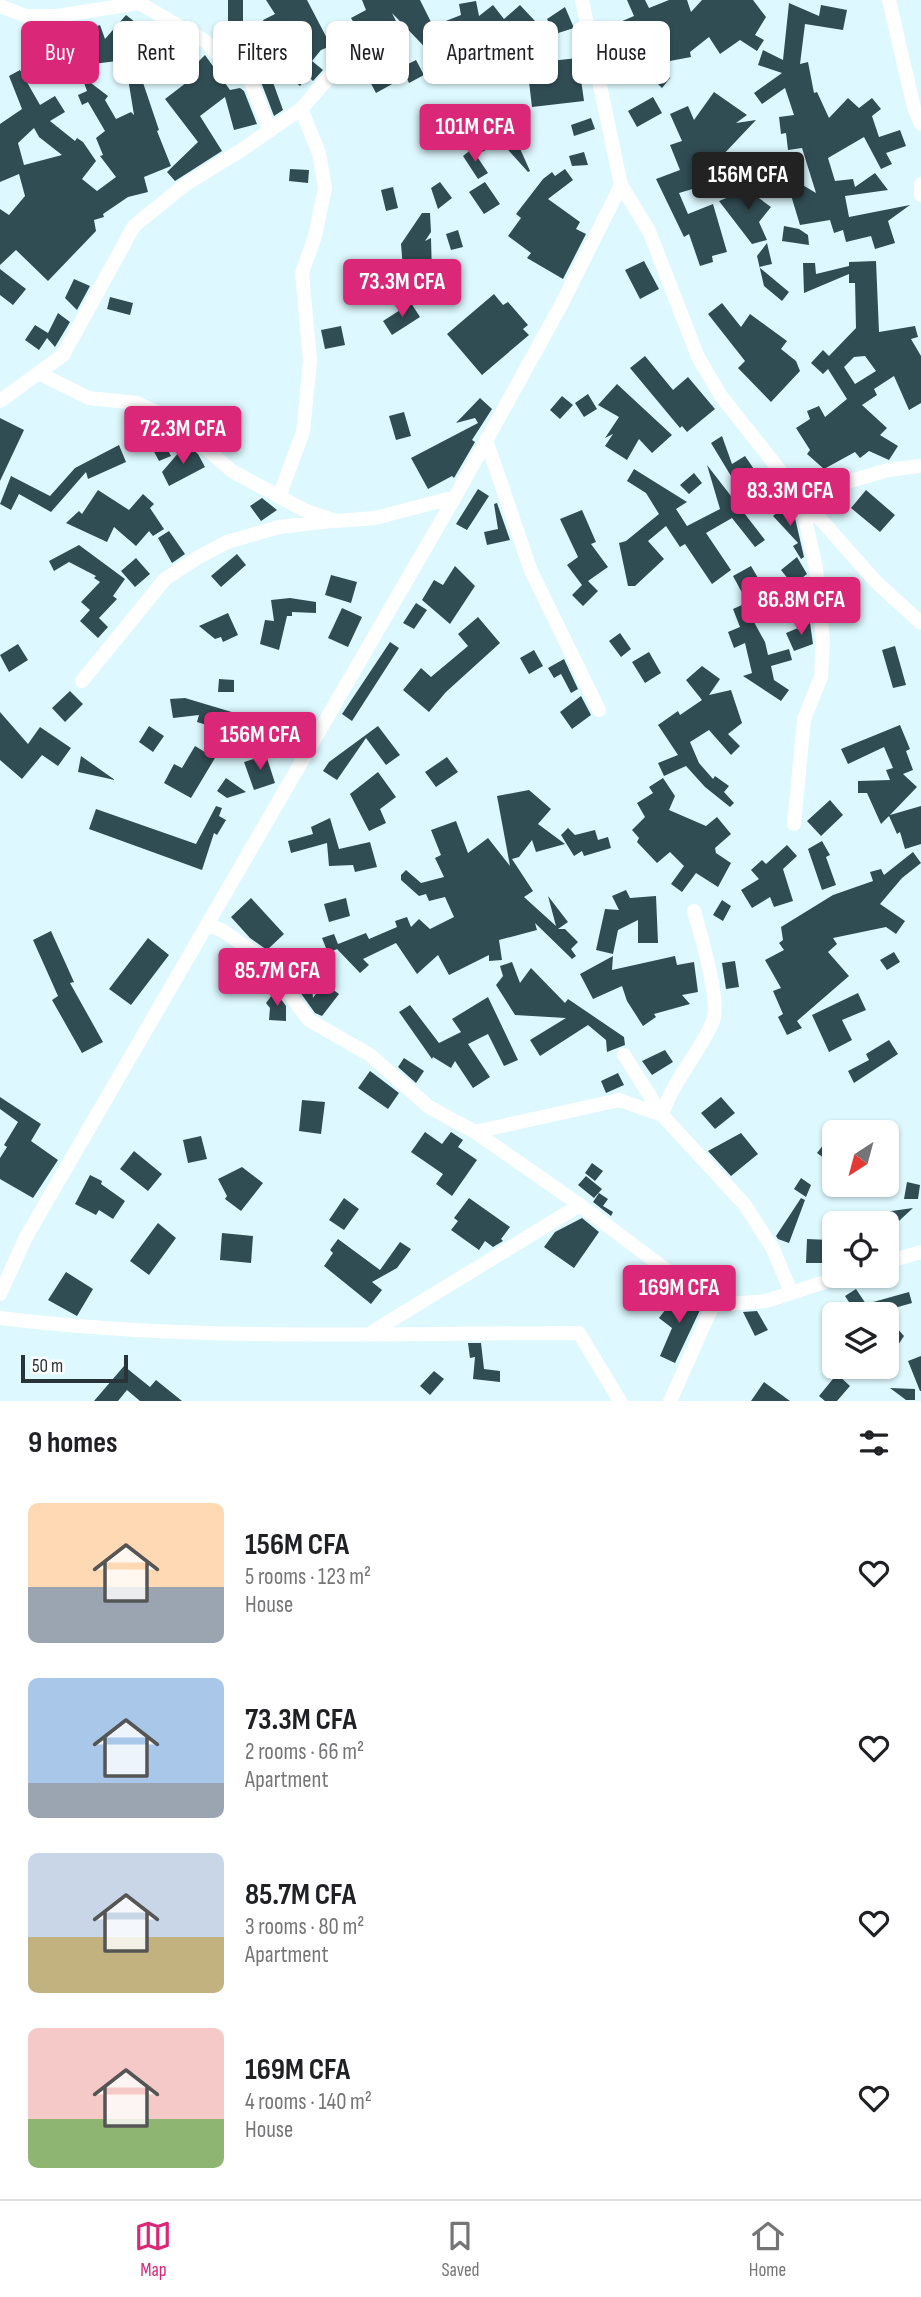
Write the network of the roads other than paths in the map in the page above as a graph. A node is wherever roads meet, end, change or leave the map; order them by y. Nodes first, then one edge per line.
1 (582, 0) edge
2 (889, 0) edge
3 (0, 6) edge
4 (326, 81) edge
5 (301, 109) junction
6 (921, 124) edge
7 (270, 131) junction
8 (921, 184) edge
9 (621, 185) junction
10 (921, 195) edge
11 (38, 373) junction
12 (0, 401) edge
13 (486, 440) junction
14 (921, 466) edge
15 (800, 496) junction
16 (279, 497) junction
17 (455, 497) junction
18 (336, 521) junction
19 (921, 623) edge
20 (82, 681) dead end
21 (599, 710) dead end
22 (794, 824) dead end
23 (694, 911) dead end
24 (206, 924) junction
25 (624, 1055) dead end
26 (662, 1115) junction
27 (475, 1132) junction
28 (580, 1205) junction
29 (921, 1252) edge
30 (899, 1258) edge
31 (822, 1282) edge
32 (790, 1292) junction
33 (0, 1294) edge
34 (713, 1305) junction
35 (0, 1318) edge
36 (371, 1333) junction
37 (620, 1401) edge
38 (670, 1401) edge

1 - 9 street
2 - 6 street
3 - 7 street
4 - 5 street
5 - 7 street
5 - 16 street
7 - 11 street
8 - 10 street
9 - 13 street
9 - 15 street
11 - 12 street
11 - 16 street
13 - 17 street
13 - 21 street
14 - 15 street
15 - 19 street
15 - 22 street
16 - 18 street
17 - 18 street
17 - 24 street
18 - 20 street
23 - 26 street
24 - 27 street
24 - 33 street
25 - 26 street
26 - 27 street
26 - 32 street
27 - 28 street
28 - 34 street
28 - 36 street
29 - 30 street
31 - 32 street
32 - 34 street
34 - 38 street
35 - 36 street
36 - 37 street

